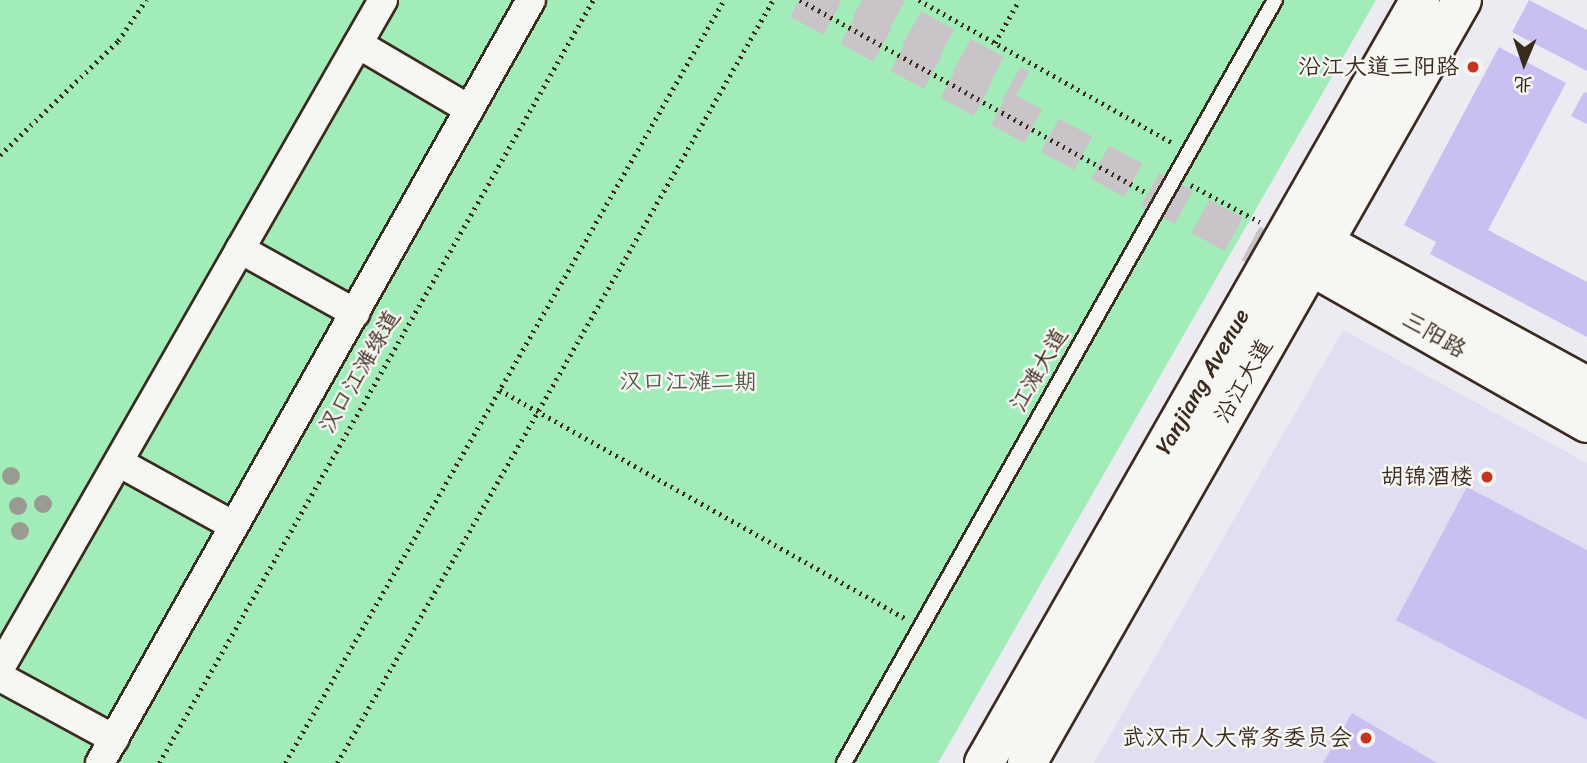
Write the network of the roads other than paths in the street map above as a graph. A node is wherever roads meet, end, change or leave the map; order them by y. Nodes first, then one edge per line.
1 (383, 0) edge
2 (531, 0) edge
3 (1275, 0) edge
4 (1420, 0) edge
5 (1462, 0) edge
6 (358, 44) junction
7 (469, 109) junction
8 (1293, 241) junction
9 (240, 249) junction
10 (355, 313) junction
11 (1587, 386) edge
12 (1587, 423) edge
13 (120, 463) junction
14 (234, 526) junction
15 (0, 668) edge
16 (0, 677) edge
17 (107, 751) edge
18 (844, 763) edge
19 (984, 763) edge
20 (1027, 763) edge

1 - 6 street
2 - 7 street
3 - 18 lane, 江滩大道
4 - 8 main road, Yanjiang Avenue
5 - 8 main road, 沿江大道
6 - 7 street
6 - 9 street
7 - 10 street
8 - 11 main road, 三阳路
8 - 12 main road, 三阳路
8 - 19 main road, Yanjiang Avenue
8 - 20 main road, 沿江大道
9 - 10 street
9 - 13 street
10 - 14 street
13 - 14 street
13 - 15 street
14 - 17 street
16 - 17 street

